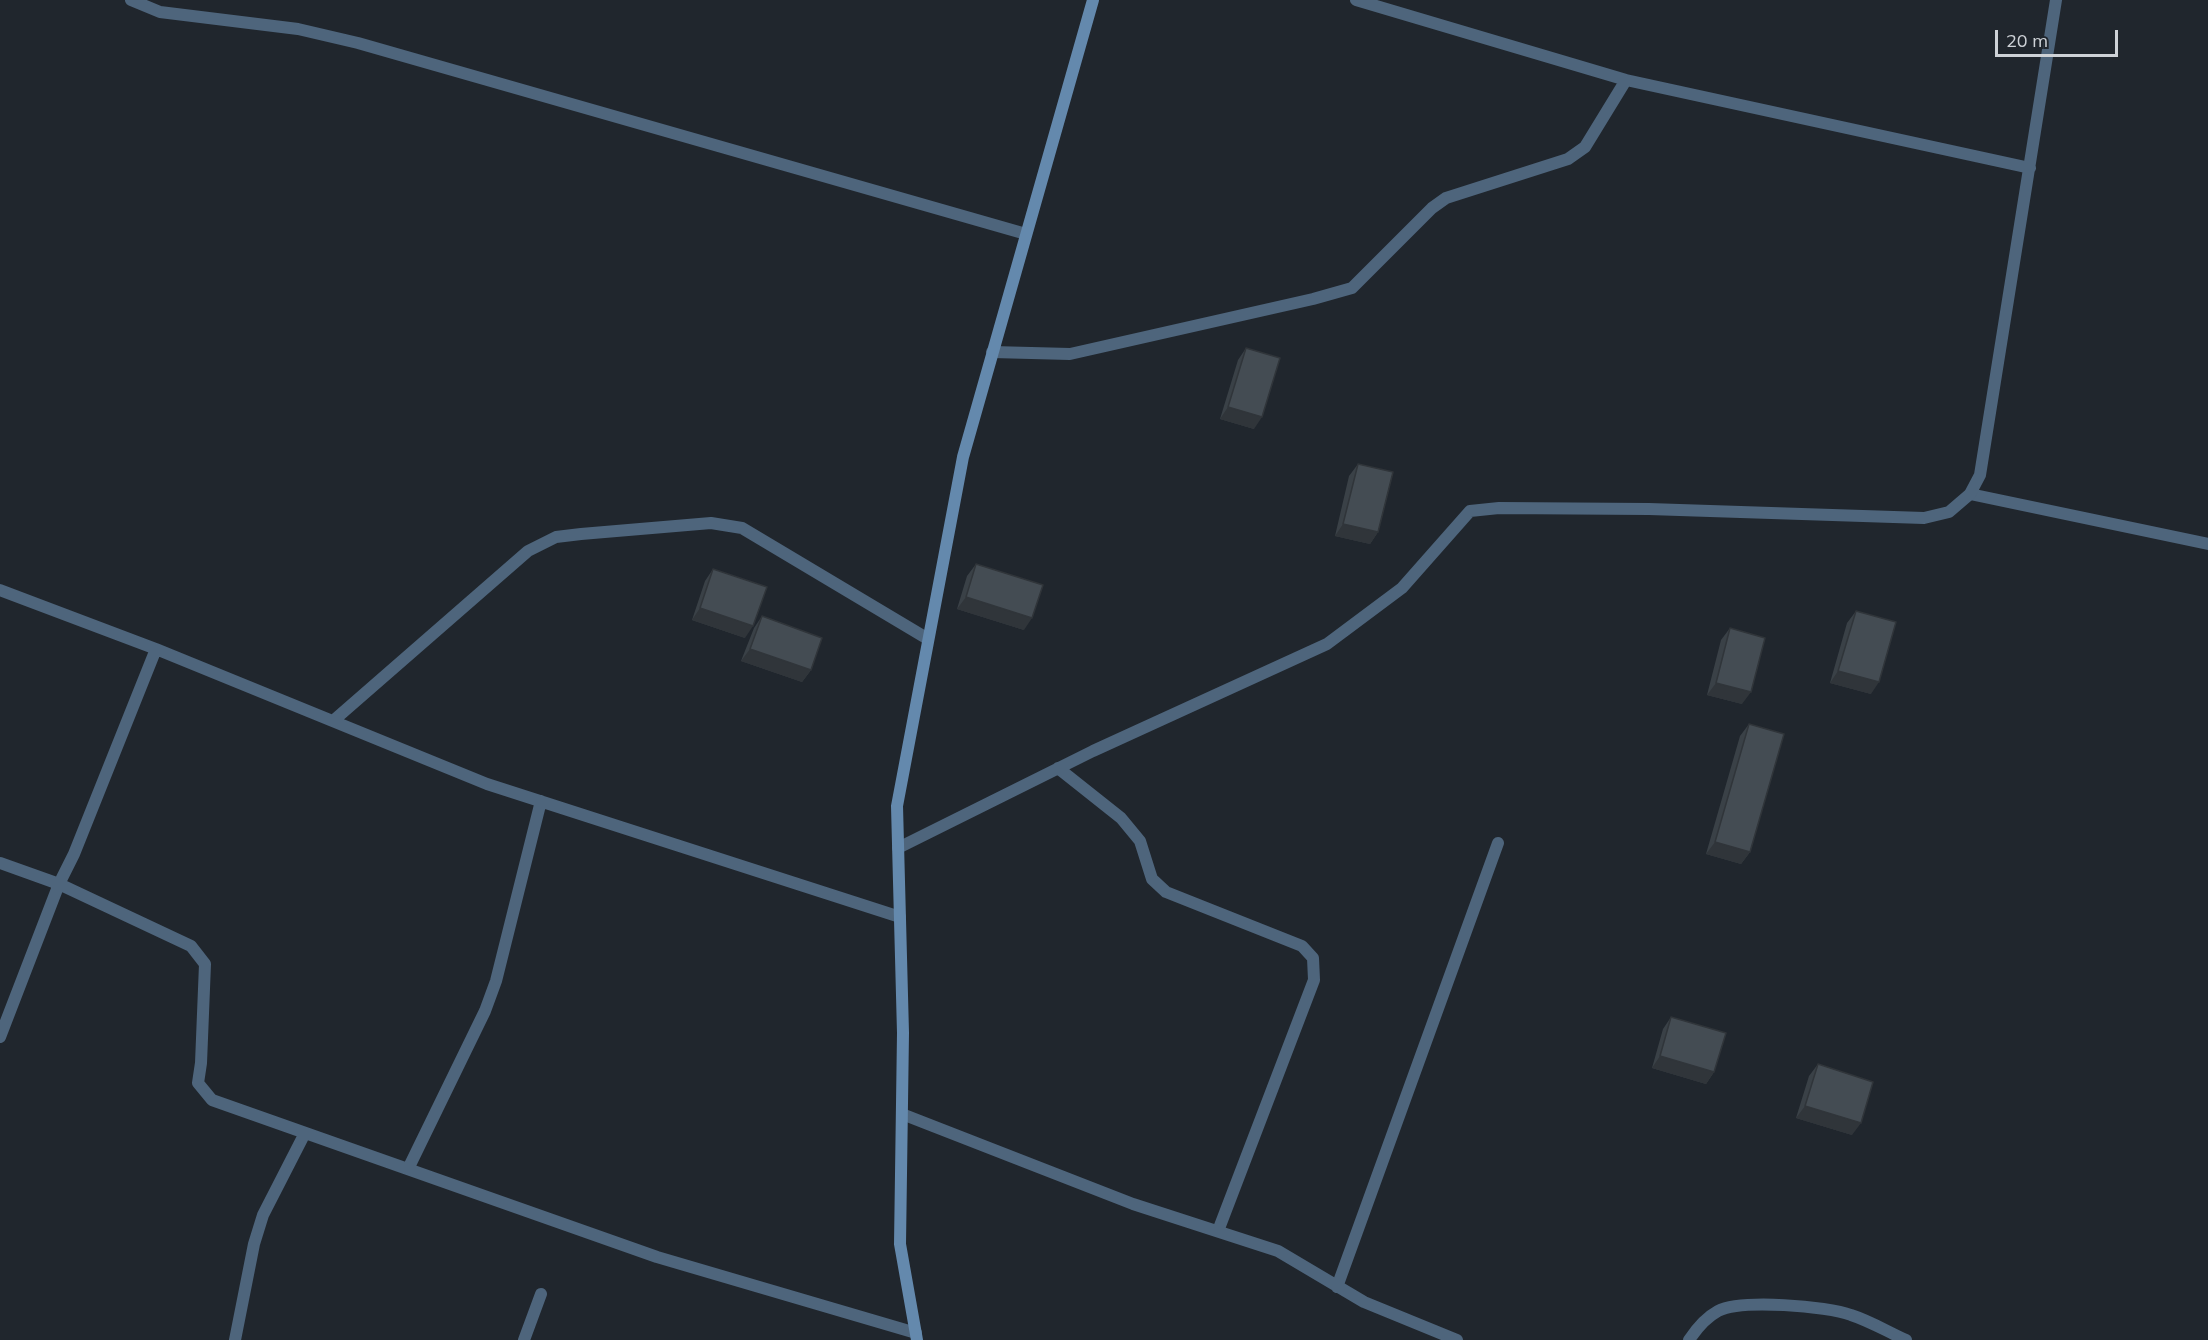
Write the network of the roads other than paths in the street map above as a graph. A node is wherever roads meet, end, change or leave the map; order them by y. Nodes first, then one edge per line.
1 (131, 0) edge
2 (1093, 0) edge
3 (1356, 0) edge
4 (2056, 0) edge
5 (1626, 80) junction
6 (2030, 168) junction
7 (1026, 234) junction
8 (992, 352) junction
9 (1970, 494) junction
10 (2208, 544) edge
11 (0, 590) edge
12 (928, 639) junction
13 (156, 649) junction
14 (333, 721) junction
15 (1058, 768) junction
16 (541, 801) junction
17 (1498, 843) dead end
18 (897, 848) junction
19 (0, 863) edge
20 (59, 884) junction
21 (900, 917) junction
22 (0, 1036) edge
23 (902, 1114) junction
24 (305, 1133) junction
25 (408, 1169) junction
26 (1218, 1231) junction
27 (1337, 1287) junction
28 (541, 1294) dead end
29 (916, 1336) edge
30 (235, 1340) edge
31 (524, 1340) edge
32 (1457, 1340) edge
33 (1689, 1340) edge
34 (1906, 1340) edge

1 - 7 street
2 - 7 street
3 - 5 street
4 - 6 street
5 - 6 street
5 - 8 street
6 - 9 street
7 - 8 street
8 - 12 street
9 - 10 street
9 - 15 street
11 - 13 street
12 - 14 street
12 - 18 street
13 - 14 street
13 - 20 street
14 - 16 street
15 - 18 street
15 - 26 street
16 - 21 street
16 - 25 street
17 - 27 street
18 - 21 street
19 - 20 street
20 - 22 street
20 - 24 street
21 - 23 street
23 - 26 street
23 - 29 street
24 - 25 street
24 - 30 street
25 - 29 street
26 - 27 street
27 - 32 street
28 - 31 street
33 - 34 street

